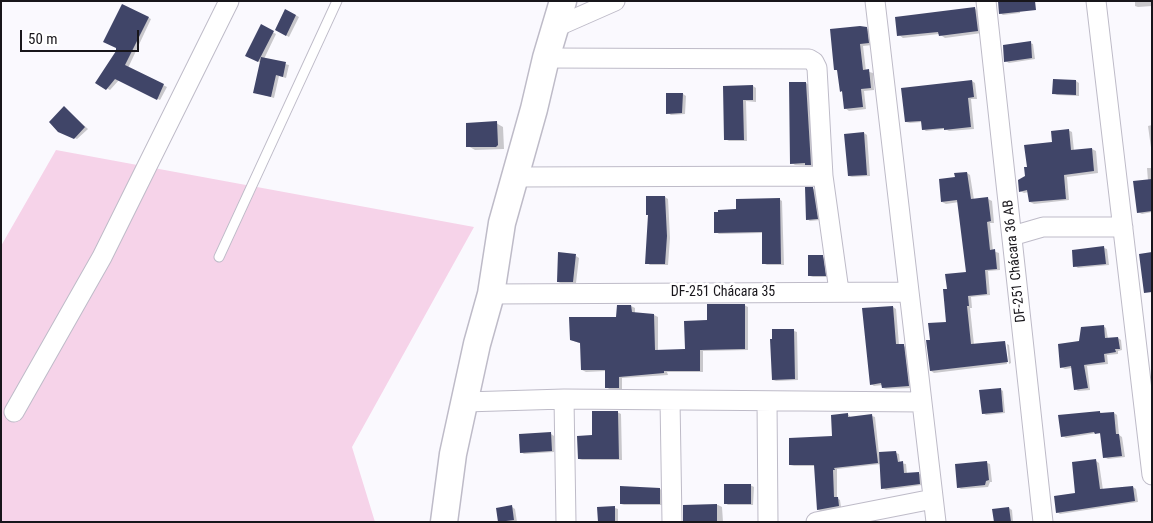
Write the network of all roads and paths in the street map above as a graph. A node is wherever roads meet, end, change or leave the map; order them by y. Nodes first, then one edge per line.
1 (229, 1) edge
2 (337, 1) edge
3 (563, 1) edge
4 (615, 1) edge
5 (875, 1) edge
6 (986, 1) edge
7 (1096, 1) edge
8 (556, 28) junction
9 (546, 58) junction
10 (823, 176) junction
11 (516, 177) junction
12 (1123, 227) junction
13 (1012, 236) junction
14 (220, 257) dead end
15 (839, 292) junction
16 (909, 292) junction
17 (491, 294) junction
18 (1146, 369) edge
19 (564, 399) junction
20 (670, 400) junction
21 (767, 401) junction
22 (465, 402) junction
23 (922, 402) junction
24 (14, 412) dead end
25 (1151, 471) edge
26 (1152, 475) edge
27 (933, 499) junction
28 (444, 522) edge
29 (566, 522) edge
30 (672, 522) edge
31 (768, 522) edge
32 (816, 522) edge
33 (936, 522) edge
34 (1043, 522) edge

1 - 24 street
2 - 14 lane
3 - 8 street
4 - 8 street
5 - 16 street
6 - 13 street, DF-251 Chácara 36 AB
7 - 12 street
8 - 9 street
9 - 10 street
9 - 11 street
10 - 11 street
10 - 15 street
11 - 17 street
12 - 13 street
12 - 18 street
13 - 34 street, DF-251 Chácara 36 AB
15 - 16 street, DF-251 Chácara 35
15 - 17 street, DF-251 Chácara 35
16 - 23 street
17 - 22 street
18 - 25 street
19 - 20 street
19 - 22 street
19 - 29 street
20 - 21 street
20 - 30 street
21 - 23 street
21 - 31 street
22 - 28 street
23 - 27 street
25 - 26 street
27 - 32 street
27 - 33 street

